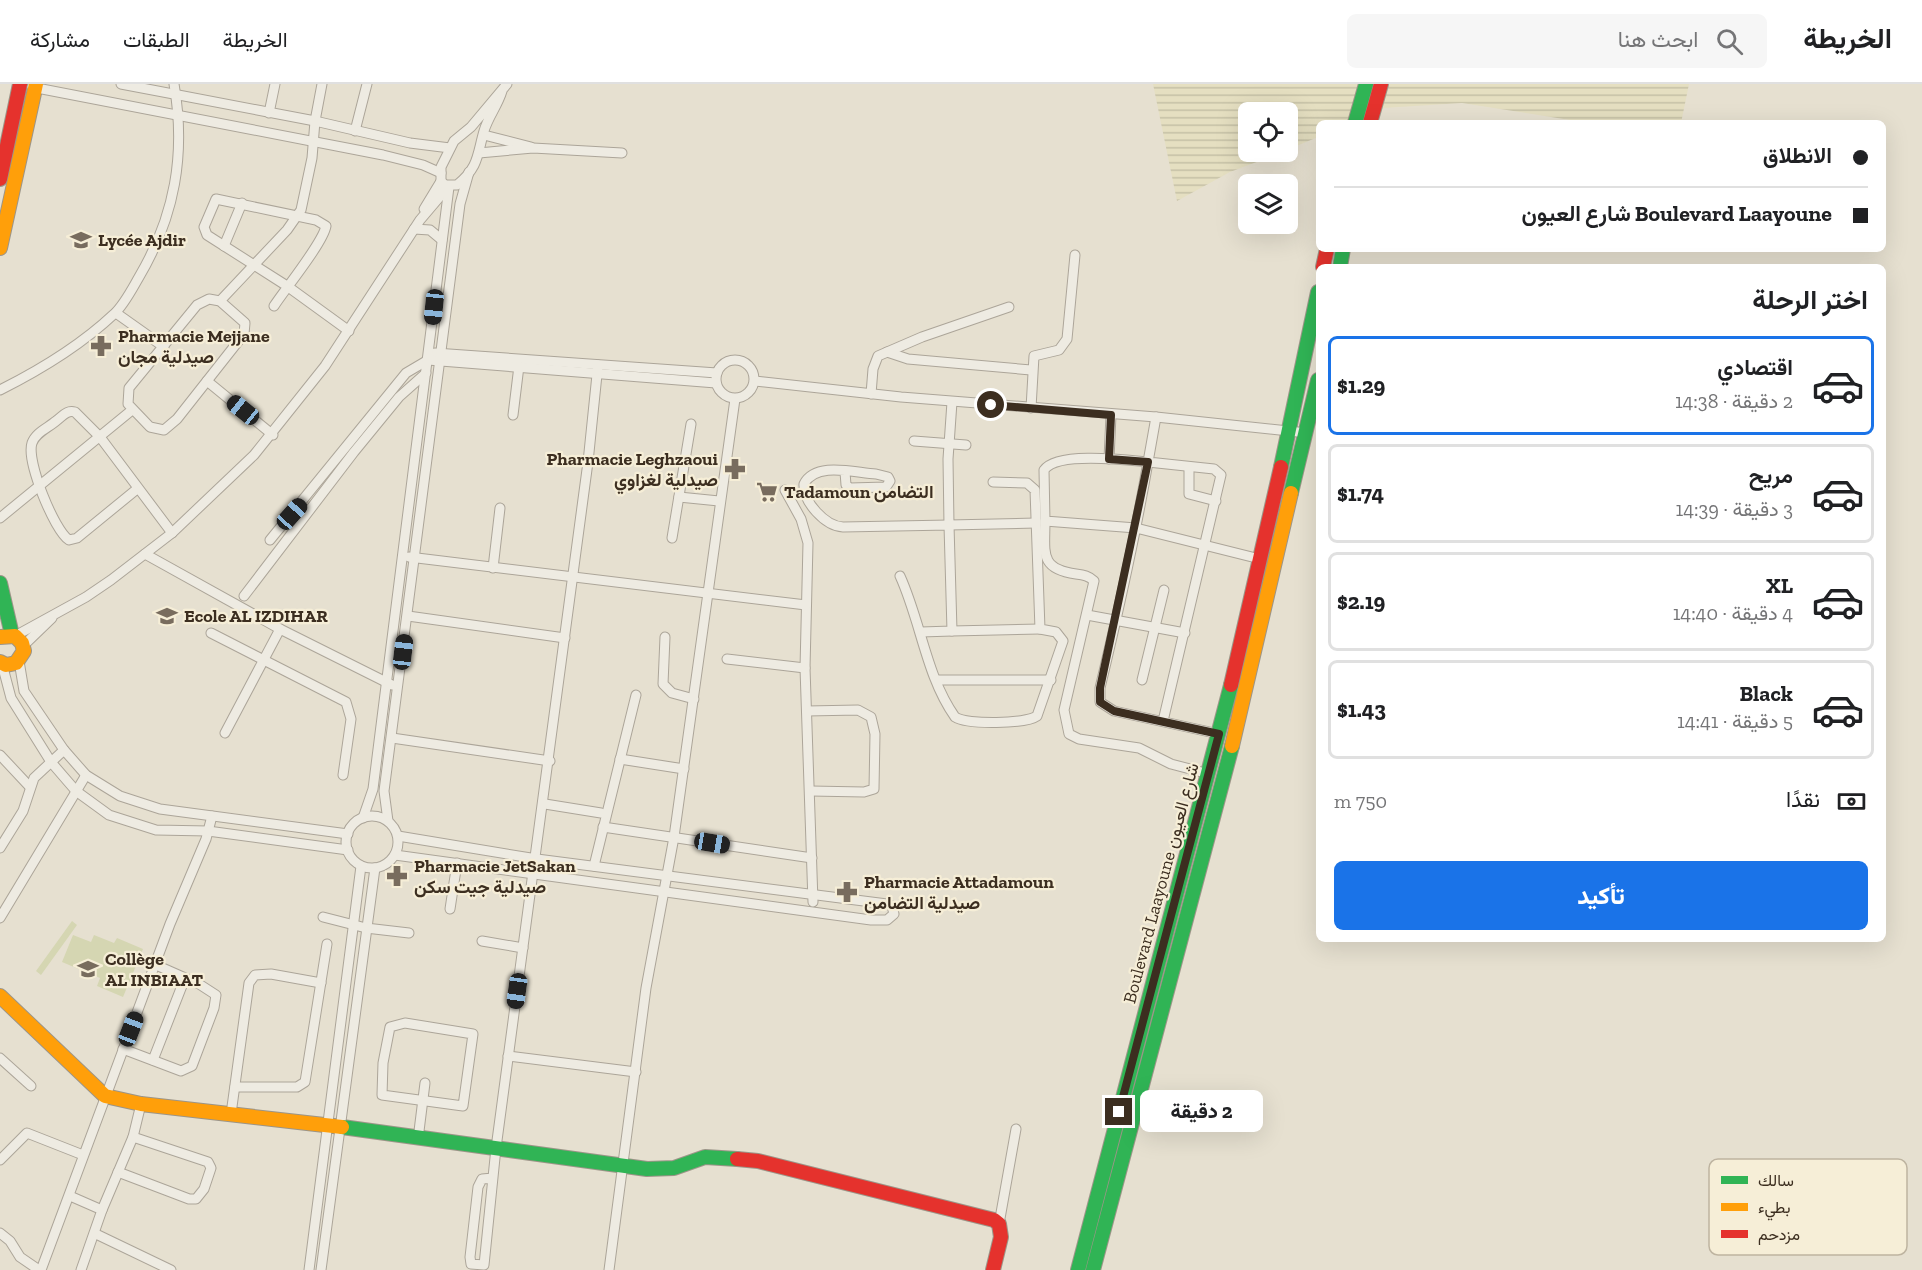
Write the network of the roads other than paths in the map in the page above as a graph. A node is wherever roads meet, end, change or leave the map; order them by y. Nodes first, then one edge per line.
1 (19, 84) edge
2 (121, 84) edge
3 (174, 84) edge
4 (275, 84) edge
5 (322, 84) edge
6 (367, 84) edge
7 (1366, 84) edge
8 (1381, 84) edge
9 (35, 86) edge
10 (504, 87) edge
11 (176, 95) junction
12 (269, 113) junction
13 (179, 116) junction
14 (1356, 120) edge
15 (1371, 120) edge
16 (315, 121) junction
17 (471, 127) junction
18 (356, 131) junction
19 (484, 134) junction
20 (313, 141) junction
21 (450, 148) junction
22 (533, 148) junction
23 (480, 153) junction
24 (622, 153) dead end
25 (469, 172) junction
26 (0, 179) edge
27 (445, 182) junction
28 (242, 203) junction
29 (3, 216) edge
30 (297, 217) junction
31 (414, 229) junction
32 (442, 240) junction
33 (224, 246) junction
34 (0, 248) edge
35 (1075, 255) dead end
36 (254, 265) junction
37 (287, 286) junction
38 (220, 301) junction
39 (1316, 302) edge
40 (274, 306) dead end
41 (1009, 307) dead end
42 (116, 313) junction
43 (349, 331) junction
44 (164, 347) junction
45 (887, 352) junction
46 (429, 356) junction
47 (441, 357) junction
48 (519, 366) junction
49 (598, 369) junction
50 (1032, 370) junction
51 (426, 373) junction
52 (717, 373) junction
53 (207, 381) junction
54 (754, 381) junction
55 (716, 383) junction
56 (0, 390) edge
57 (1316, 390) edge
58 (871, 394) junction
59 (735, 399) junction
60 (952, 402) junction
61 (1030, 408) junction
62 (132, 410) junction
63 (513, 415) dead end
64 (1111, 415) junction
65 (1156, 417) junction
66 (691, 424) dead end
67 (1291, 431) junction
68 (1307, 433) junction
69 (273, 435) junction
70 (100, 437) junction
71 (914, 441) dead end
72 (948, 444) junction
73 (966, 445) dead end
74 (1109, 459) junction
75 (1148, 462) junction
76 (1189, 468) junction
77 (845, 472) dead end
78 (993, 482) dead end
79 (40, 488) junction
80 (138, 489) junction
81 (785, 490) dead end
82 (679, 497) junction
83 (719, 501) junction
84 (1216, 501) junction
85 (500, 508) dead end
86 (0, 518) edge
87 (1041, 522) junction
88 (948, 525) junction
89 (1136, 528) junction
90 (172, 532) junction
91 (672, 538) dead end
92 (270, 540) dead end
93 (1205, 547) junction
94 (145, 554) junction
95 (404, 557) junction
96 (415, 558) junction
97 (1260, 559) junction
98 (493, 568) junction
99 (900, 576) dead end
100 (572, 578) junction
101 (0, 583) edge
102 (1164, 590) dead end
103 (707, 595) junction
104 (244, 596) dead end
105 (806, 605) junction
106 (1087, 615) junction
107 (408, 616) junction
108 (1116, 621) junction
109 (1155, 627) junction
110 (280, 629) junction
111 (1040, 630) junction
112 (952, 631) junction
113 (921, 632) junction
114 (211, 633) dead end
115 (1185, 633) junction
116 (665, 637) dead end
117 (565, 638) junction
118 (13, 639) edge
119 (727, 659) dead end
120 (19, 661) junction
121 (264, 661) junction
122 (1, 663) edge
123 (805, 668) junction
124 (938, 680) junction
125 (1051, 680) junction
126 (1142, 680) dead end
127 (387, 683) junction
128 (399, 688) junction
129 (636, 695) dead end
130 (694, 699) junction
131 (807, 711) junction
132 (1162, 721) junction
133 (225, 733) dead end
134 (1219, 734) junction
135 (392, 738) junction
136 (64, 750) junction
137 (0, 755) edge
138 (620, 759) junction
139 (550, 761) junction
140 (51, 762) junction
141 (684, 769) junction
142 (1209, 774) junction
143 (86, 775) junction
144 (343, 775) dead end
145 (29, 786) junction
146 (76, 791) junction
147 (811, 791) junction
148 (544, 804) junction
149 (601, 813) dead end
150 (212, 816) junction
151 (363, 818) junction
152 (388, 821) junction
153 (603, 827) junction
154 (208, 831) junction
155 (348, 834) junction
156 (398, 836) junction
157 (674, 837) junction
158 (1, 844) edge
159 (348, 850) junction
160 (395, 855) junction
161 (812, 858) junction
162 (537, 859) junction
163 (457, 863) junction
164 (362, 866) junction
165 (594, 866) junction
166 (375, 868) junction
167 (535, 873) junction
168 (668, 876) junction
169 (720, 883) junction
170 (666, 891) junction
171 (717, 897) junction
172 (813, 897) junction
173 (450, 909) dead end
174 (812, 911) junction
175 (324, 916) dead end
176 (0, 918) edge
177 (354, 924) junction
178 (366, 928) junction
179 (409, 933) dead end
180 (482, 941) dead end
181 (327, 944) dead end
182 (523, 948) junction
183 (156, 965) junction
184 (185, 978) junction
185 (321, 983) junction
186 (0, 996) edge
187 (123, 1049) junction
188 (508, 1056) junction
189 (0, 1058) edge
190 (153, 1060) junction
191 (636, 1072) junction
192 (425, 1083) dead end
193 (30, 1086) dead end
194 (235, 1086) junction
195 (105, 1096) junction
196 (423, 1102) junction
197 (141, 1104) junction
198 (231, 1114) junction
199 (334, 1127) junction
200 (1016, 1129) dead end
201 (133, 1137) junction
202 (418, 1138) junction
203 (496, 1148) junction
204 (83, 1155) junction
205 (0, 1160) edge
206 (624, 1165) junction
207 (118, 1172) junction
208 (493, 1178) junction
209 (70, 1196) junction
210 (102, 1210) junction
211 (999, 1224) junction
212 (0, 1233) edge
213 (96, 1234) junction
214 (483, 1267) edge
215 (40, 1270) edge
216 (81, 1270) edge
217 (171, 1270) edge
218 (309, 1270) edge
219 (321, 1270) edge
220 (609, 1270) edge
221 (993, 1270) edge
222 (1078, 1270) edge
223 (1093, 1270) edge

1 - 9 street
1 - 26 street
2 - 11 street
3 - 11 street
4 - 12 street
5 - 16 street
6 - 18 street
7 - 14 street
8 - 15 street
9 - 13 street
9 - 29 street
10 - 17 street
10 - 19 street
11 - 12 street
11 - 13 street
12 - 16 street
13 - 20 street
13 - 42 street
16 - 18 street
16 - 20 street
17 - 19 street
17 - 21 street
18 - 21 street
19 - 22 street
19 - 23 street
20 - 27 street
20 - 30 street
21 - 27 street
22 - 23 street
22 - 24 street
23 - 25 street
25 - 27 street
25 - 47 street
27 - 31 street
27 - 32 street
28 - 30 street
28 - 33 street
28 - 33 street
29 - 34 street
30 - 36 street
30 - 37 street
31 - 32 street
31 - 43 street
32 - 46 street
33 - 36 street
35 - 50 street
36 - 37 street
36 - 38 street
37 - 40 street
37 - 43 street
38 - 44 street
38 - 53 street
39 - 67 street, Boulevard Laayoune شارع العيون
41 - 45 street
42 - 44 street
42 - 56 street
43 - 69 street
44 - 62 street
45 - 50 street
45 - 58 street
46 - 47 street
46 - 51 street
46 - 92 street
47 - 48 street
47 - 49 street
47 - 96 street
48 - 49 street
48 - 63 street
49 - 52 street
49 - 55 street
49 - 100 street
50 - 61 street
51 - 95 street
51 - 104 street
52 - 54 street
52 - 55 street
53 - 62 street
53 - 69 street
54 - 58 street
54 - 59 street
55 - 59 street
57 - 68 street, Boulevard Laayoune شارع العيون
58 - 60 street
59 - 83 street
60 - 61 street
60 - 72 street
61 - 64 street
62 - 70 street
64 - 65 street
64 - 74 street
65 - 67 street
65 - 75 street
66 - 82 street
67 - 68 street
67 - 97 street, Boulevard Laayoune شارع العيون
68 - 223 street, Boulevard Laayoune شارع العيون
69 - 90 street
70 - 79 street
70 - 79 street
70 - 80 street
71 - 72 street
72 - 73 street
72 - 88 street
74 - 75 street
74 - 87 street
75 - 76 street
75 - 89 street
76 - 84 street
76 - 84 street
77 - 88 street
78 - 87 street
79 - 80 street
79 - 86 street
80 - 90 street
81 - 105 street
82 - 83 street
82 - 91 street
83 - 103 street
84 - 93 street
85 - 98 street
87 - 88 street
87 - 89 street
87 - 106 street
87 - 111 street
88 - 112 street
89 - 93 street
89 - 108 street
90 - 94 street
93 - 97 street
93 - 115 street
94 - 110 street
94 - 118 street
95 - 96 street
95 - 127 street
96 - 98 street
96 - 107 street
97 - 134 street, Boulevard Laayoune شارع العيون
98 - 100 street
99 - 113 street
100 - 103 street
100 - 117 street
101 - 118 street
102 - 109 street
103 - 105 street
103 - 130 street
105 - 123 street
106 - 108 street
106 - 142 street
107 - 117 street
107 - 128 street
108 - 109 street
108 - 132 street
109 - 115 street
109 - 126 street
110 - 121 street
110 - 127 street
111 - 112 street
111 - 125 street
112 - 113 street
113 - 124 street
114 - 121 street
115 - 132 street
116 - 130 street
117 - 139 street
118 - 120 street
119 - 123 street
120 - 122 street
120 - 136 street
121 - 133 street
121 - 144 street
122 - 140 street
123 - 131 street
124 - 125 street
124 - 125 street
127 - 128 street
127 - 151 street
128 - 135 street
129 - 138 street
130 - 141 street
131 - 147 street
131 - 147 street
132 - 134 street
134 - 142 street, Boulevard Laayoune شارع العيون
135 - 139 street
135 - 152 street
136 - 140 street
136 - 143 street
137 - 145 street
138 - 141 street
138 - 153 street
139 - 148 street
140 - 145 street
140 - 146 street
141 - 157 street
142 - 222 street, Boulevard Laayoune شارع العيون
143 - 146 street
143 - 150 street
145 - 158 street
146 - 154 street
146 - 176 street
147 - 161 street
148 - 149 street
148 - 162 street
150 - 154 street
150 - 155 street
151 - 152 street
151 - 155 street
152 - 156 street
153 - 157 street
153 - 165 street
154 - 159 street
154 - 183 street
155 - 159 street
156 - 160 street
156 - 162 street
157 - 161 street
157 - 168 street
159 - 164 street
160 - 163 street
160 - 166 street
161 - 172 street
162 - 165 street
162 - 167 street
163 - 167 street
163 - 173 street
164 - 166 street
164 - 177 street
165 - 168 street
166 - 178 street
167 - 170 street
167 - 182 street
168 - 169 street
168 - 170 street
169 - 171 street
169 - 172 street
170 - 171 street
170 - 191 street
171 - 174 street
172 - 174 street
172 - 174 street
175 - 177 street
177 - 178 street
177 - 199 street
178 - 179 street
178 - 199 street
180 - 182 street
181 - 185 street
182 - 188 street
183 - 184 street
183 - 187 street
184 - 190 street
184 - 190 street
185 - 194 street
185 - 194 street
186 - 195 street
187 - 190 street
187 - 195 street
188 - 191 street
188 - 203 street
189 - 193 street
191 - 206 street
192 - 196 street
194 - 198 street
195 - 197 street
195 - 204 street
196 - 196 street
196 - 202 street
197 - 198 street
197 - 201 street
198 - 199 street
199 - 202 street
199 - 218 street
199 - 219 street
200 - 211 street
201 - 207 street
201 - 207 street
202 - 203 street
203 - 206 street
203 - 208 street
204 - 205 street
204 - 209 street
206 - 211 street
206 - 220 street
207 - 210 street
208 - 214 street
208 - 214 street
209 - 210 street
209 - 215 street
210 - 213 street
211 - 221 street
212 - 215 street
213 - 216 street
213 - 217 street

